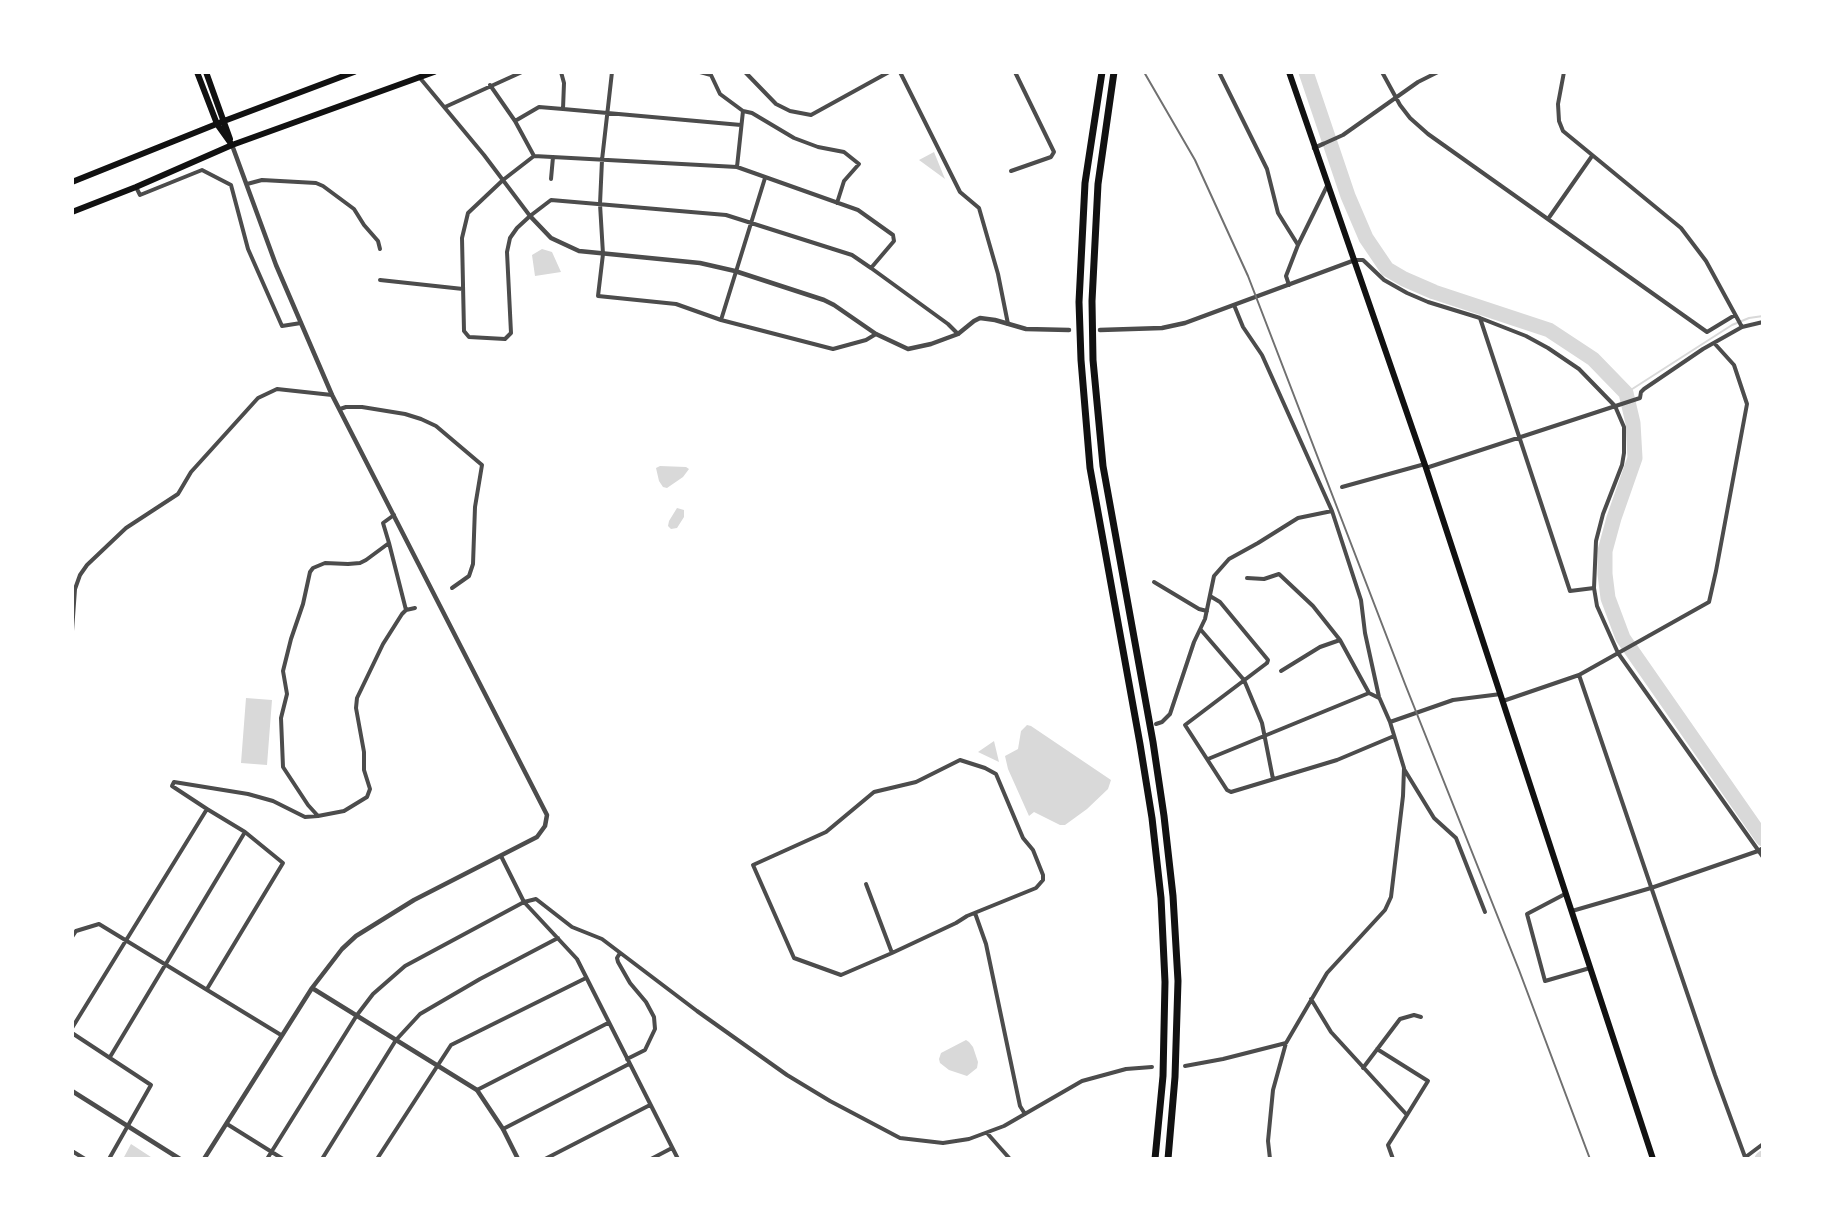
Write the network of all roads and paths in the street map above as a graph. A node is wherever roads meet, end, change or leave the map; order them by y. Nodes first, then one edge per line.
1 (197, 72) edge
2 (206, 72) edge
3 (354, 72) edge
4 (434, 72) edge
5 (522, 72) edge
6 (561, 72) edge
7 (612, 72) edge
8 (700, 72) edge
9 (745, 72) edge
10 (889, 72) edge
11 (900, 72) edge
12 (1015, 72) edge
13 (1102, 72) edge
14 (1114, 72) edge
15 (1219, 72) edge
16 (1289, 72) edge
17 (1382, 72) edge
18 (1438, 72) edge
19 (1564, 72) edge
20 (710, 74) edge
21 (420, 78) junction
22 (490, 86) junction
23 (1395, 98) junction
24 (445, 107) junction
25 (563, 109) junction
26 (742, 111) junction
27 (608, 113) junction
28 (224, 121) junction
29 (515, 121) junction
30 (217, 124) junction
31 (741, 125) junction
32 (1323, 144) joint
33 (232, 145) junction
34 (1314, 148) junction
35 (534, 156) junction
36 (1592, 156) junction
37 (554, 157) junction
38 (602, 160) junction
39 (737, 167) junction
40 (1011, 171) dead end
41 (765, 178) junction
42 (551, 179) dead end
43 (503, 180) junction
44 (72, 182) edge
45 (247, 184) junction
46 (1327, 186) junction
47 (136, 187) junction
48 (837, 203) junction
49 (600, 204) junction
50 (72, 212) edge
51 (530, 216) junction
52 (1548, 219) junction
53 (751, 222) junction
54 (1298, 245) junction
55 (380, 249) dead end
56 (603, 254) junction
57 (1355, 260) junction
58 (871, 268) junction
59 (735, 272) junction
60 (380, 280) dead end
61 (1289, 285) junction
62 (463, 289) junction
63 (1234, 305) junction
64 (1736, 316) junction
65 (1480, 318) junction
66 (722, 320) junction
67 (1763, 322) edge
68 (301, 323) junction
69 (1008, 324) junction
70 (1742, 326) junction
71 (1069, 330) dead end
72 (1100, 330) dead end
73 (876, 334) junction
74 (958, 334) junction
75 (1715, 344) junction
76 (332, 395) junction
77 (1615, 406) junction
78 (340, 410) junction
79 (1520, 438) junction
80 (1426, 466) junction
81 (1342, 487) dead end
82 (1332, 511) junction
83 (394, 515) junction
84 (389, 543) junction
85 (1247, 578) dead end
86 (1154, 582) dead end
87 (452, 588) dead end
88 (1594, 588) junction
89 (1210, 596) junction
90 (415, 608) dead end
91 (406, 610) junction
92 (1207, 611) junction
93 (1200, 630) junction
94 (72, 631) edge
95 (1340, 640) junction
96 (1618, 653) junction
97 (1281, 671) dead end
98 (1579, 675) junction
99 (1244, 680) junction
100 (1369, 693) junction
101 (1379, 698) junction
102 (1502, 698) junction
103 (1390, 722) junction
104 (1156, 724) dead end
105 (1264, 735) junction
106 (1394, 736) junction
107 (1208, 759) junction
108 (1404, 768) junction
109 (1273, 779) junction
110 (207, 808) junction
111 (318, 816) junction
112 (245, 832) junction
113 (1763, 848) edge
114 (1758, 851) junction
115 (501, 856) junction
116 (1763, 857) edge
117 (866, 884) dead end
118 (1651, 888) junction
119 (1566, 894) junction
120 (524, 902) junction
121 (1572, 911) junction
122 (1485, 912) dead end
123 (975, 913) junction
124 (72, 937) edge
125 (125, 938) junction
126 (558, 939) junction
127 (620, 953) junction
128 (892, 953) junction
129 (166, 964) junction
130 (1591, 968) junction
131 (586, 978) junction
132 (312, 988) junction
133 (207, 989) junction
134 (1311, 998) junction
135 (357, 1015) junction
136 (1421, 1017) dead end
137 (608, 1023) junction
138 (72, 1028) edge
139 (72, 1033) edge
140 (281, 1035) junction
141 (396, 1040) junction
142 (1286, 1043) junction
143 (1377, 1049) junction
144 (110, 1057) junction
145 (628, 1062) junction
146 (436, 1065) junction
147 (1185, 1066) dead end
148 (1152, 1067) dead end
149 (1363, 1068) junction
150 (477, 1090) junction
151 (72, 1091) edge
152 (650, 1105) junction
153 (1025, 1114) junction
154 (1407, 1115) junction
155 (227, 1124) junction
156 (127, 1126) junction
157 (503, 1129) junction
158 (987, 1132) junction
159 (1763, 1144) edge
160 (672, 1148) junction
161 (72, 1151) edge
162 (271, 1152) junction
163 (1744, 1158) edge
164 (85, 1159) edge
165 (109, 1159) edge
166 (180, 1159) edge
167 (204, 1159) edge
168 (267, 1159) edge
169 (283, 1159) edge
170 (322, 1159) edge
171 (377, 1159) edge
172 (518, 1159) edge
173 (545, 1159) edge
174 (651, 1159) edge
175 (678, 1159) edge
176 (1010, 1159) edge
177 (1155, 1159) edge
178 (1168, 1159) edge
179 (1270, 1159) edge
180 (1393, 1159) edge
181 (1653, 1159) edge

1 - 30 main road
2 - 28 main road
3 - 28 main road
4 - 21 main road
5 - 22 street
6 - 25 street
7 - 27 street
8 - 20 street
9 - 10 street
11 - 69 street
12 - 40 street
13 - 177 highway
14 - 178 highway
15 - 54 street
16 - 34 main road
17 - 23 street
18 - 23 street
19 - 36 street
20 - 26 street
21 - 24 street
21 - 33 main road
22 - 24 street
22 - 29 street
23 - 32 street
23 - 52 street
24 - 43 street
25 - 27 street
25 - 29 street
26 - 31 street
26 - 48 street
27 - 31 street
27 - 38 street
28 - 30 main road
28 - 33 main road
29 - 35 street
30 - 33 main road
30 - 44 main road
31 - 39 street
32 - 34 street
33 - 45 street
33 - 47 main road
34 - 46 main road
35 - 37 street
35 - 43 street
36 - 52 street
36 - 64 street
37 - 38 street
37 - 42 street
38 - 39 street
38 - 49 street
39 - 41 street
41 - 48 street
41 - 53 street
43 - 51 street
43 - 62 street
45 - 55 street
45 - 68 street
46 - 54 street
46 - 57 main road
47 - 50 main road
47 - 68 street
48 - 58 street
49 - 51 street
49 - 53 street
49 - 56 street
51 - 56 street
51 - 62 street
52 - 64 street
53 - 58 street
53 - 59 street
54 - 61 street
56 - 59 street
56 - 66 street
57 - 61 street
57 - 65 street
57 - 80 main road
58 - 74 street
59 - 66 street
59 - 73 street
60 - 62 street
61 - 63 street
63 - 72 street
63 - 82 street
64 - 70 street
65 - 77 street
65 - 79 street
66 - 73 street
67 - 70 street
68 - 76 street
69 - 71 street
69 - 74 street
70 - 75 street
73 - 74 street
75 - 77 street
75 - 96 street
76 - 78 street
76 - 94 street
77 - 79 street
77 - 88 street
78 - 83 street
78 - 87 street
79 - 80 street
79 - 88 street
80 - 81 street
80 - 102 main road
82 - 89 street
82 - 101 street
83 - 84 street
83 - 115 street
84 - 91 street
84 - 111 street
85 - 95 street
86 - 92 street
88 - 96 street
89 - 92 street
89 - 99 street
90 - 91 street
91 - 111 street
92 - 93 street
93 - 99 street
93 - 104 street
95 - 97 street
95 - 100 street
96 - 98 street
96 - 114 street
98 - 102 street
98 - 118 street
99 - 105 street
99 - 107 street
100 - 101 street
100 - 105 street
101 - 103 street
102 - 103 street
102 - 119 main road
103 - 106 street
105 - 107 street
105 - 109 street
106 - 108 street
106 - 109 street
107 - 109 street
108 - 122 street
108 - 134 street
110 - 111 street
110 - 112 street
110 - 125 street
112 - 129 street
112 - 133 street
113 - 114 street
114 - 116 street
114 - 118 street
115 - 120 street
115 - 132 street
117 - 128 street
118 - 121 street
118 - 163 street
119 - 121 main road
119 - 130 street
120 - 126 street
120 - 127 street
120 - 135 street
121 - 130 main road
123 - 128 street
123 - 128 street
123 - 153 street
124 - 125 street
125 - 129 street
125 - 138 street
126 - 131 street
126 - 141 street
127 - 145 street
127 - 158 street
129 - 133 street
129 - 144 street
130 - 181 main road
131 - 137 street
131 - 146 street
132 - 135 street
132 - 140 street
133 - 140 street
134 - 142 street
134 - 149 street
135 - 141 street
135 - 162 street
136 - 143 street
137 - 145 street
137 - 150 street
139 - 144 street
140 - 155 street
141 - 146 street
141 - 170 street
142 - 147 street
142 - 179 street
143 - 149 street
143 - 154 street
144 - 156 street
145 - 152 street
145 - 157 street
146 - 150 street
146 - 171 street
148 - 153 street
149 - 154 street
150 - 157 street
151 - 156 street
152 - 160 street
152 - 173 street
153 - 158 street
154 - 180 street
155 - 162 street
155 - 167 street
156 - 165 street
156 - 166 street
157 - 172 street
158 - 176 street
159 - 163 street
160 - 174 street
160 - 175 street
161 - 164 street
162 - 168 street
162 - 169 street

